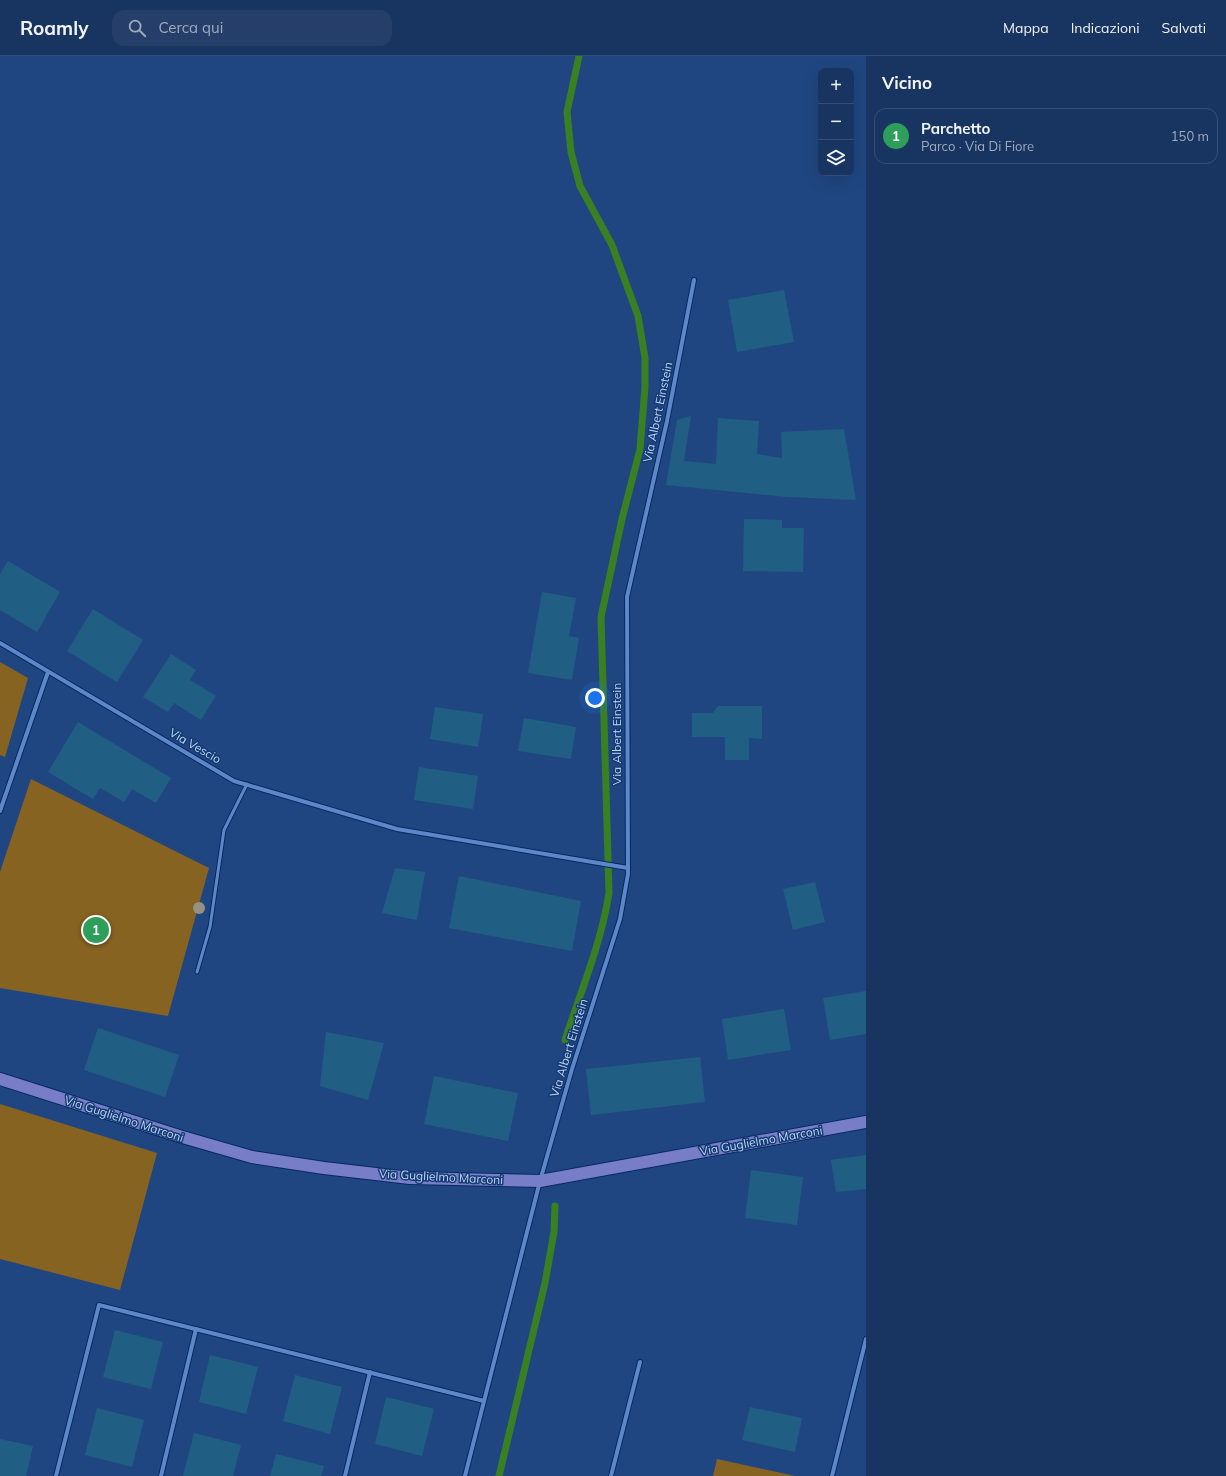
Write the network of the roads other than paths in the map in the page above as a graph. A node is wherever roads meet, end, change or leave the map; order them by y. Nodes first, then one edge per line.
1 (694, 280) dead end
2 (0, 644) edge
3 (48, 672) junction
4 (246, 784) junction
5 (0, 811) edge
6 (628, 868) junction
7 (197, 972) dead end
8 (0, 1079) edge
9 (866, 1122) edge
10 (540, 1181) junction
11 (196, 1329) junction
12 (866, 1339) edge
13 (640, 1362) dead end
14 (370, 1372) junction
15 (484, 1401) junction
16 (56, 1476) edge
17 (161, 1476) edge
18 (346, 1476) edge
19 (465, 1476) edge
20 (612, 1476) edge
21 (832, 1476) edge

1 - 6 street, Via Albert Einstein
2 - 3 street, Via Vescio
3 - 4 street, Via Vescio
3 - 5 street
4 - 6 street, Via Vescio
4 - 7 lane
6 - 10 street, Via Albert Einstein
8 - 10 main road, Via Guglielmo Marconi
9 - 10 main road, Via Guglielmo Marconi
10 - 15 street, Via Albert Einstein
11 - 14 street
11 - 16 street
11 - 17 street
12 - 21 street
13 - 20 street
14 - 15 street
14 - 18 street
15 - 19 street, Via Albert Einstein

